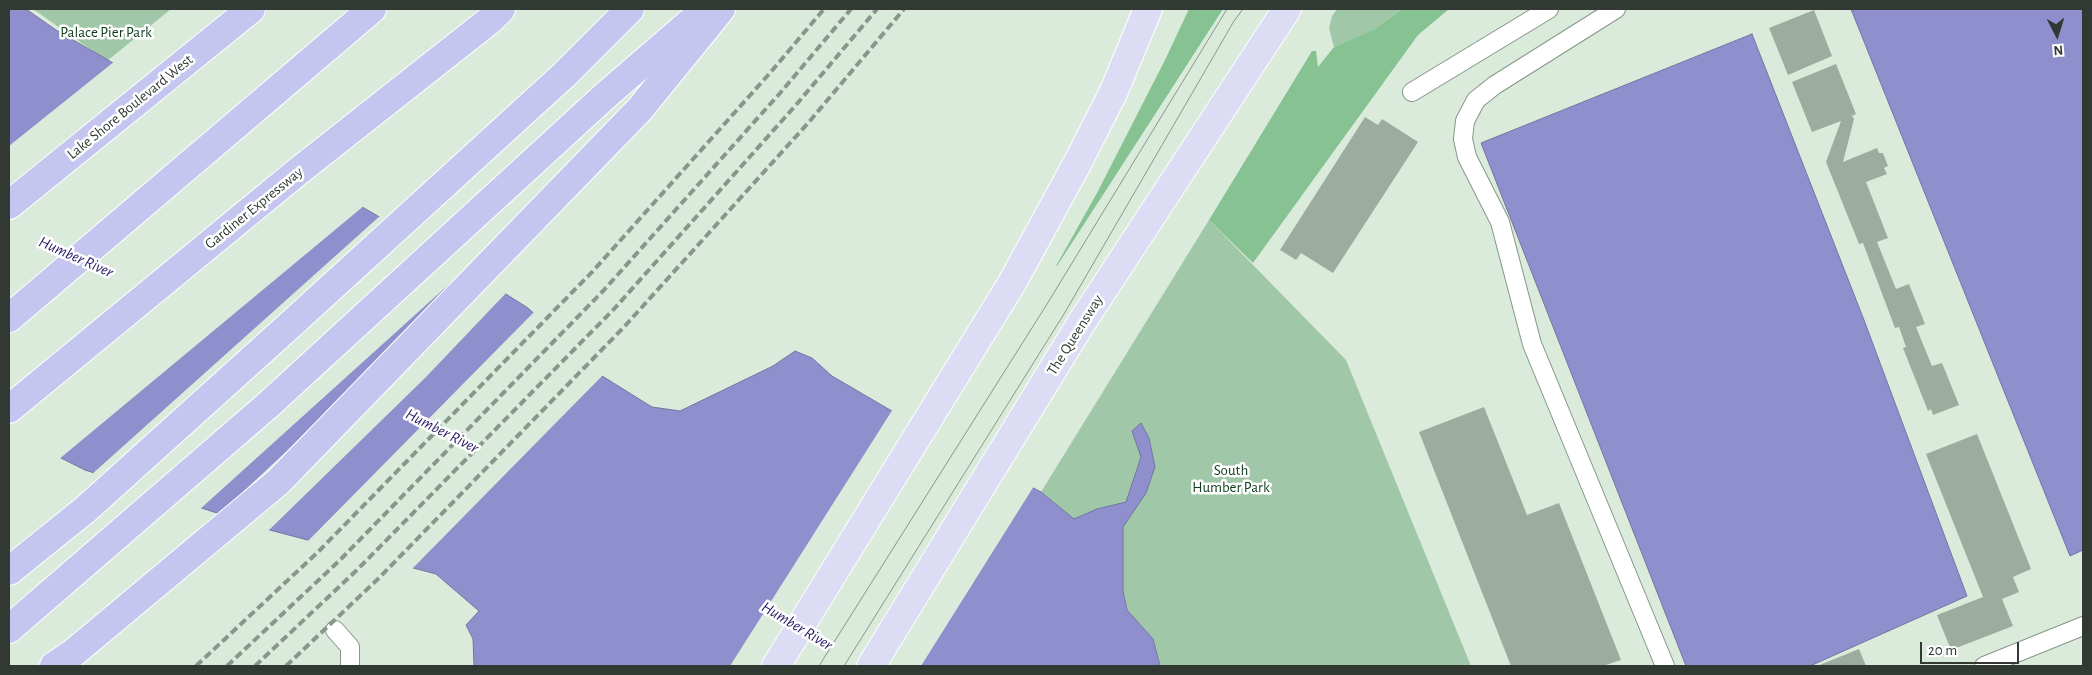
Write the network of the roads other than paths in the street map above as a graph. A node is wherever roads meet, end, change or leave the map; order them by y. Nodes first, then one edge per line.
1 (251, 9) edge
2 (372, 9) edge
3 (630, 9) edge
4 (706, 9) edge
5 (721, 9) edge
6 (1148, 9) edge
7 (1287, 9) edge
8 (1549, 9) edge
9 (1616, 9) edge
10 (496, 14) edge
11 (1412, 92) dead end
12 (9, 205) edge
13 (9, 318) edge
14 (9, 409) edge
15 (9, 572) edge
16 (2083, 626) edge
17 (9, 629) edge
18 (335, 630) dead end
19 (63, 660) edge
20 (350, 666) edge
21 (776, 666) edge
22 (871, 666) edge
23 (1665, 666) edge
24 (1984, 666) edge

1 - 12 highway, Lake Shore Boulevard West
2 - 13 highway
3 - 15 highway
4 - 17 highway
5 - 19 highway
6 - 21 main road
7 - 22 main road, The Queensway
8 - 11 lane
9 - 23 lane
10 - 14 highway, Gardiner Expressway
16 - 24 lane
18 - 20 lane

